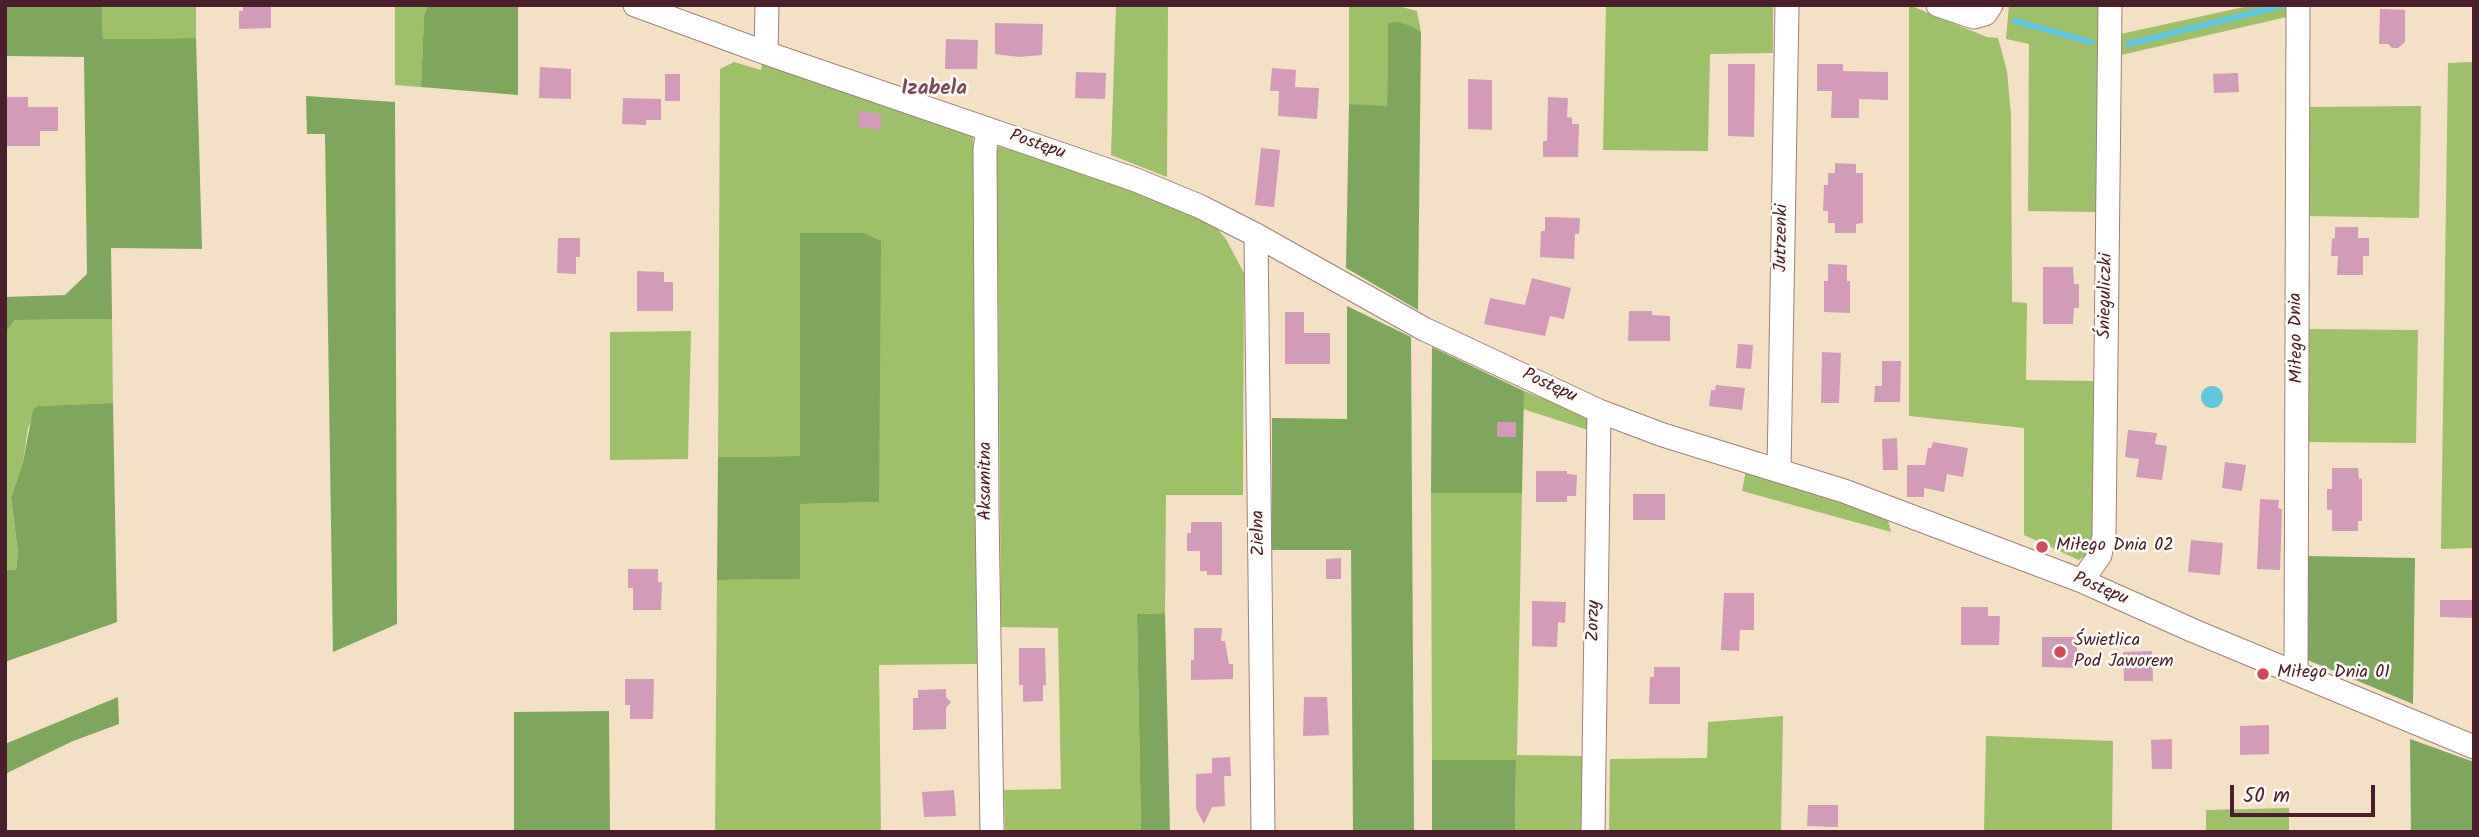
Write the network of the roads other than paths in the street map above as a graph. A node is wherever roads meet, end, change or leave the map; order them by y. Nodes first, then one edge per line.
1 (635, 5) edge
2 (767, 5) edge
3 (1787, 5) edge
4 (1938, 5) edge
5 (1991, 5) edge
6 (2110, 5) edge
7 (2298, 5) edge
8 (766, 53) junction
9 (988, 130) junction
10 (1256, 235) junction
11 (1598, 411) junction
12 (1779, 470) junction
13 (2082, 581) junction
14 (2296, 672) junction
15 (2474, 747) edge
16 (992, 832) edge
17 (1263, 832) edge
18 (1593, 832) edge

1 - 8 street, Postępu
2 - 8 street
3 - 12 street, Jutrzenki
4 - 5 street
6 - 13 street, Śnieguliczki
7 - 14 street, Miłego Dnia
8 - 9 street, Postępu
9 - 10 street, Postępu
9 - 16 street, Aksamitna
10 - 11 street, Postępu
10 - 17 street, Zielna
11 - 12 street, Postępu
11 - 18 street, Zorzy
12 - 13 street, Postępu
13 - 14 street, Postępu
14 - 15 street, Postępu

